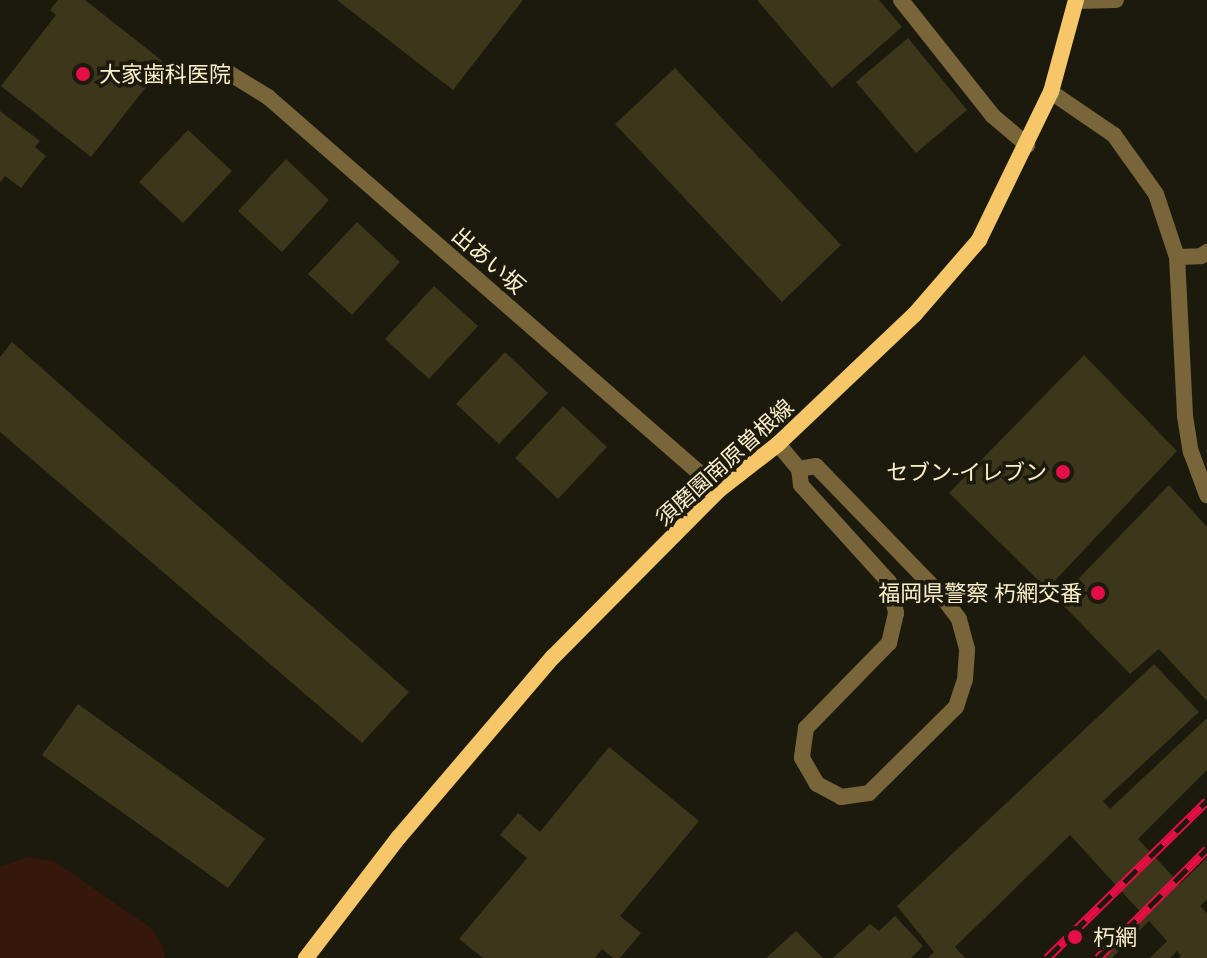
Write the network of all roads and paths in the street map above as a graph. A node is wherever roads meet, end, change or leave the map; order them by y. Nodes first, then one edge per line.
1 (901, 0) edge
2 (1116, 0) edge
3 (1076, 1) edge
4 (224, 70) dead end
5 (1051, 92) junction
6 (1027, 145) junction
7 (1207, 252) edge
8 (1177, 257) junction
9 (778, 444) junction
10 (799, 469) junction
11 (719, 490) junction
12 (1207, 495) edge
13 (306, 958) edge

1 - 6 street
2 - 3 street
3 - 5 main road, 須磨園南原曽根線
4 - 11 street, 出あい坂
5 - 6 main road, 須磨園南原曽根線
5 - 8 street
6 - 9 main road, 須磨園南原曽根線
7 - 8 street
8 - 12 street
9 - 10 street
9 - 11 main road, 須磨園南原曽根線
10 - 10 street
11 - 13 main road, 須磨園南原曽根線

